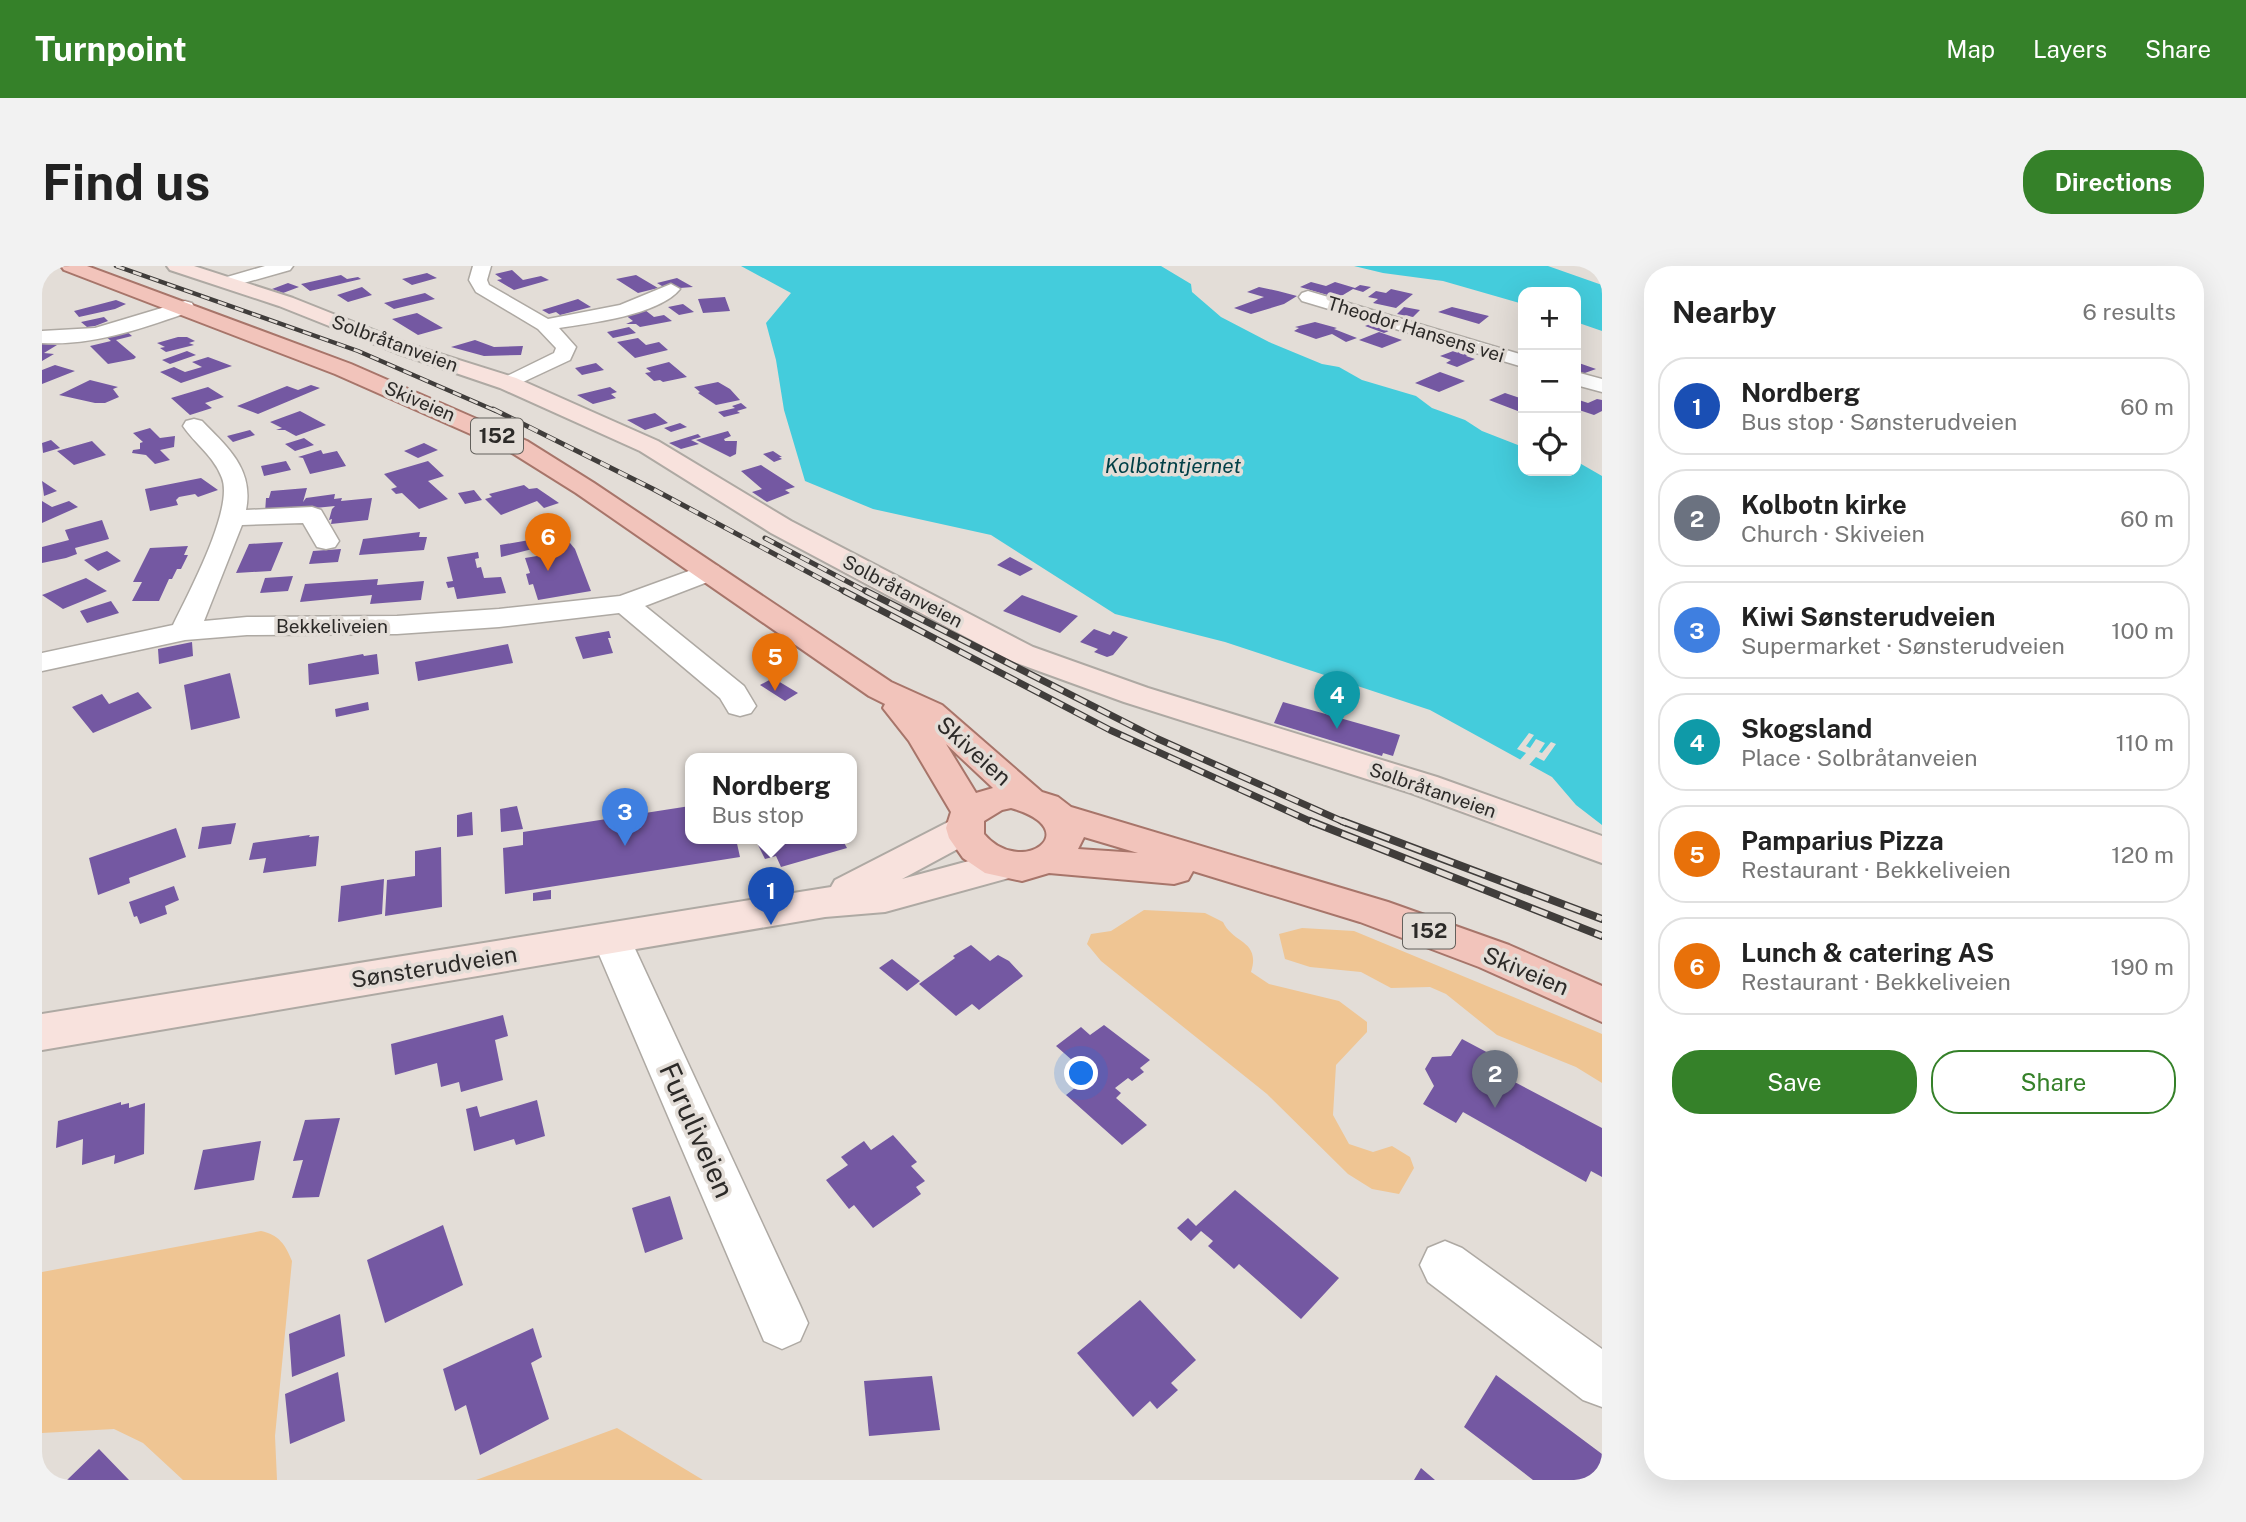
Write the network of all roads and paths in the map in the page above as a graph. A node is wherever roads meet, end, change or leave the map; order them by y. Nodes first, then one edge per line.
1 (70, 266) edge
2 (176, 266) edge
3 (284, 266) edge
4 (482, 266) edge
5 (226, 282) junction
6 (671, 289) dead end
7 (1308, 297) dead end
8 (185, 307) junction
9 (545, 325) junction
10 (42, 337) edge
11 (1518, 360) edge
12 (1581, 380) edge
13 (508, 383) junction
14 (1602, 386) edge
15 (194, 426) dead end
16 (232, 519) junction
17 (326, 541) dead end
18 (708, 572) junction
19 (625, 604) junction
20 (186, 631) junction
21 (42, 662) edge
22 (880, 689) junction
23 (740, 706) dead end
24 (1044, 807) junction
25 (967, 821) junction
26 (1602, 850) edge
27 (1050, 860) junction
28 (1006, 865) junction
29 (1249, 876) junction
30 (825, 902) junction
31 (611, 938) junction
32 (1602, 1005) edge
33 (42, 1031) edge
34 (1446, 1265) dead end
35 (782, 1323) dead end
36 (1602, 1381) edge

1 - 8 main road, Skiveien / 152
2 - 5 street, Solbråtanveien
3 - 5 street
4 - 9 street
5 - 13 street, Solbråtanveien
6 - 9 street
7 - 11 street, Theodor Hansens vei
8 - 10 street
8 - 18 main road, Skiveien / 152
9 - 13 street
12 - 14 street
13 - 26 street, Solbråtanveien
15 - 16 street
16 - 17 street
16 - 20 street
18 - 19 street, Bekkeliveien
18 - 22 main road, Skiveien / 152
19 - 20 street, Bekkeliveien
19 - 23 street
20 - 21 street, Bekkeliveien
22 - 24 main road, Skiveien / 152
22 - 25 main road, Skiveien / 152
24 - 25 main road, 152
24 - 27 main road
24 - 29 main road, Skiveien / 152
25 - 28 main road, 152
25 - 30 street, Sønsterudveien
27 - 28 main road, 152
27 - 29 main road, Skiveien / 152
28 - 30 street, Sønsterudveien
29 - 32 main road, Skiveien / 152
30 - 31 street, Sønsterudveien
31 - 33 street, Sønsterudveien
31 - 35 street, Furuliveien
34 - 36 street

